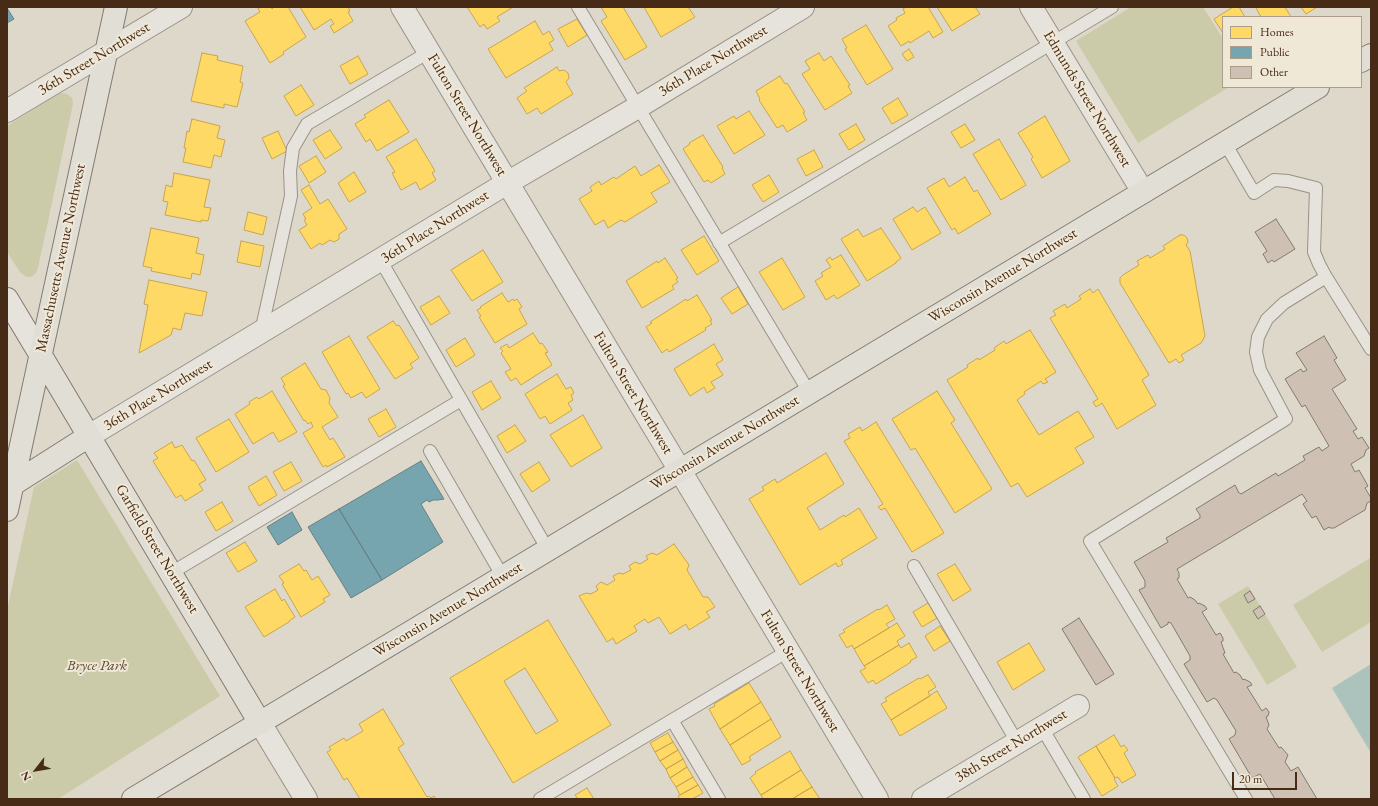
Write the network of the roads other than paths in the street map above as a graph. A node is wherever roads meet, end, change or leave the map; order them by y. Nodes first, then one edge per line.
1 (116, 7) edge
2 (181, 7) edge
3 (402, 7) edge
4 (578, 7) edge
5 (803, 7) edge
6 (1031, 7) edge
7 (1112, 7) edge
8 (1053, 43) junction
9 (106, 52) junction
10 (429, 52) junction
11 (1371, 55) edge
12 (1362, 60) edge
13 (1316, 88) edge
14 (638, 107) junction
15 (7, 110) edge
16 (1225, 143) junction
17 (507, 183) junction
18 (1143, 192) junction
19 (719, 243) junction
20 (381, 261) junction
21 (1326, 277) junction
22 (7, 299) edge
23 (261, 333) junction
24 (1371, 349) edge
25 (40, 354) junction
26 (809, 392) junction
27 (461, 400) junction
28 (89, 436) junction
29 (430, 451) dead end
30 (680, 470) junction
31 (12, 485) junction
32 (7, 510) edge
33 (548, 550) junction
34 (914, 566) dead end
35 (171, 573) junction
36 (502, 577) junction
37 (788, 651) junction
38 (1078, 706) dead end
39 (672, 720) junction
40 (260, 723) junction
41 (1042, 728) junction
42 (1017, 742) junction
43 (133, 799) edge
44 (306, 799) edge
45 (540, 799) edge
46 (719, 799) edge
47 (878, 799) edge
48 (923, 799) edge
49 (1084, 799) edge
50 (1246, 799) edge

1 - 9 main road, Massachusetts Avenue Northwest
2 - 9 street, 36th Street Northwest
3 - 10 street, Fulton Street Northwest
4 - 14 lane
5 - 14 street, 36th Place Northwest
6 - 8 street, Edmunds Street Northwest
7 - 8 lane
8 - 18 street, Edmunds Street Northwest
8 - 19 lane
9 - 15 street, 36th Street Northwest
9 - 25 main road, Massachusetts Avenue Northwest
10 - 17 street, Fulton Street Northwest
10 - 23 lane
11 - 12 main road
13 - 16 main road, Wisconsin Avenue Northwest
14 - 17 street, 36th Place Northwest
14 - 19 lane
16 - 18 main road, Wisconsin Avenue Northwest
16 - 21 lane
17 - 20 street, 36th Place Northwest
17 - 30 street, Fulton Street Northwest
18 - 26 main road, Wisconsin Avenue Northwest
19 - 26 lane
20 - 23 street, 36th Place Northwest
20 - 27 lane
21 - 24 lane
21 - 50 lane
22 - 25 street, Garfield Street Northwest
23 - 28 street, 36th Place Northwest
25 - 28 main road, Garfield Street Northwest
25 - 31 main road, Massachusetts Avenue Northwest
26 - 30 main road, Wisconsin Avenue Northwest
27 - 33 lane
27 - 35 lane
28 - 31 main road
28 - 35 main road, Garfield Street Northwest
29 - 36 lane
30 - 33 main road, Wisconsin Avenue Northwest
30 - 37 street, Fulton Street Northwest
31 - 32 main road, Massachusetts Avenue Northwest
33 - 36 main road, Wisconsin Avenue Northwest
34 - 42 lane
35 - 40 main road, Garfield Street Northwest
36 - 40 main road, Wisconsin Avenue Northwest
37 - 39 lane
37 - 47 street, Fulton Street Northwest
38 - 41 street, 38th Street Northwest
39 - 45 lane
39 - 46 lane
40 - 43 main road, Wisconsin Avenue Northwest
40 - 44 street, Garfield Street Northwest
41 - 42 street, 38th Street Northwest
41 - 49 lane
42 - 48 street, 38th Street Northwest

